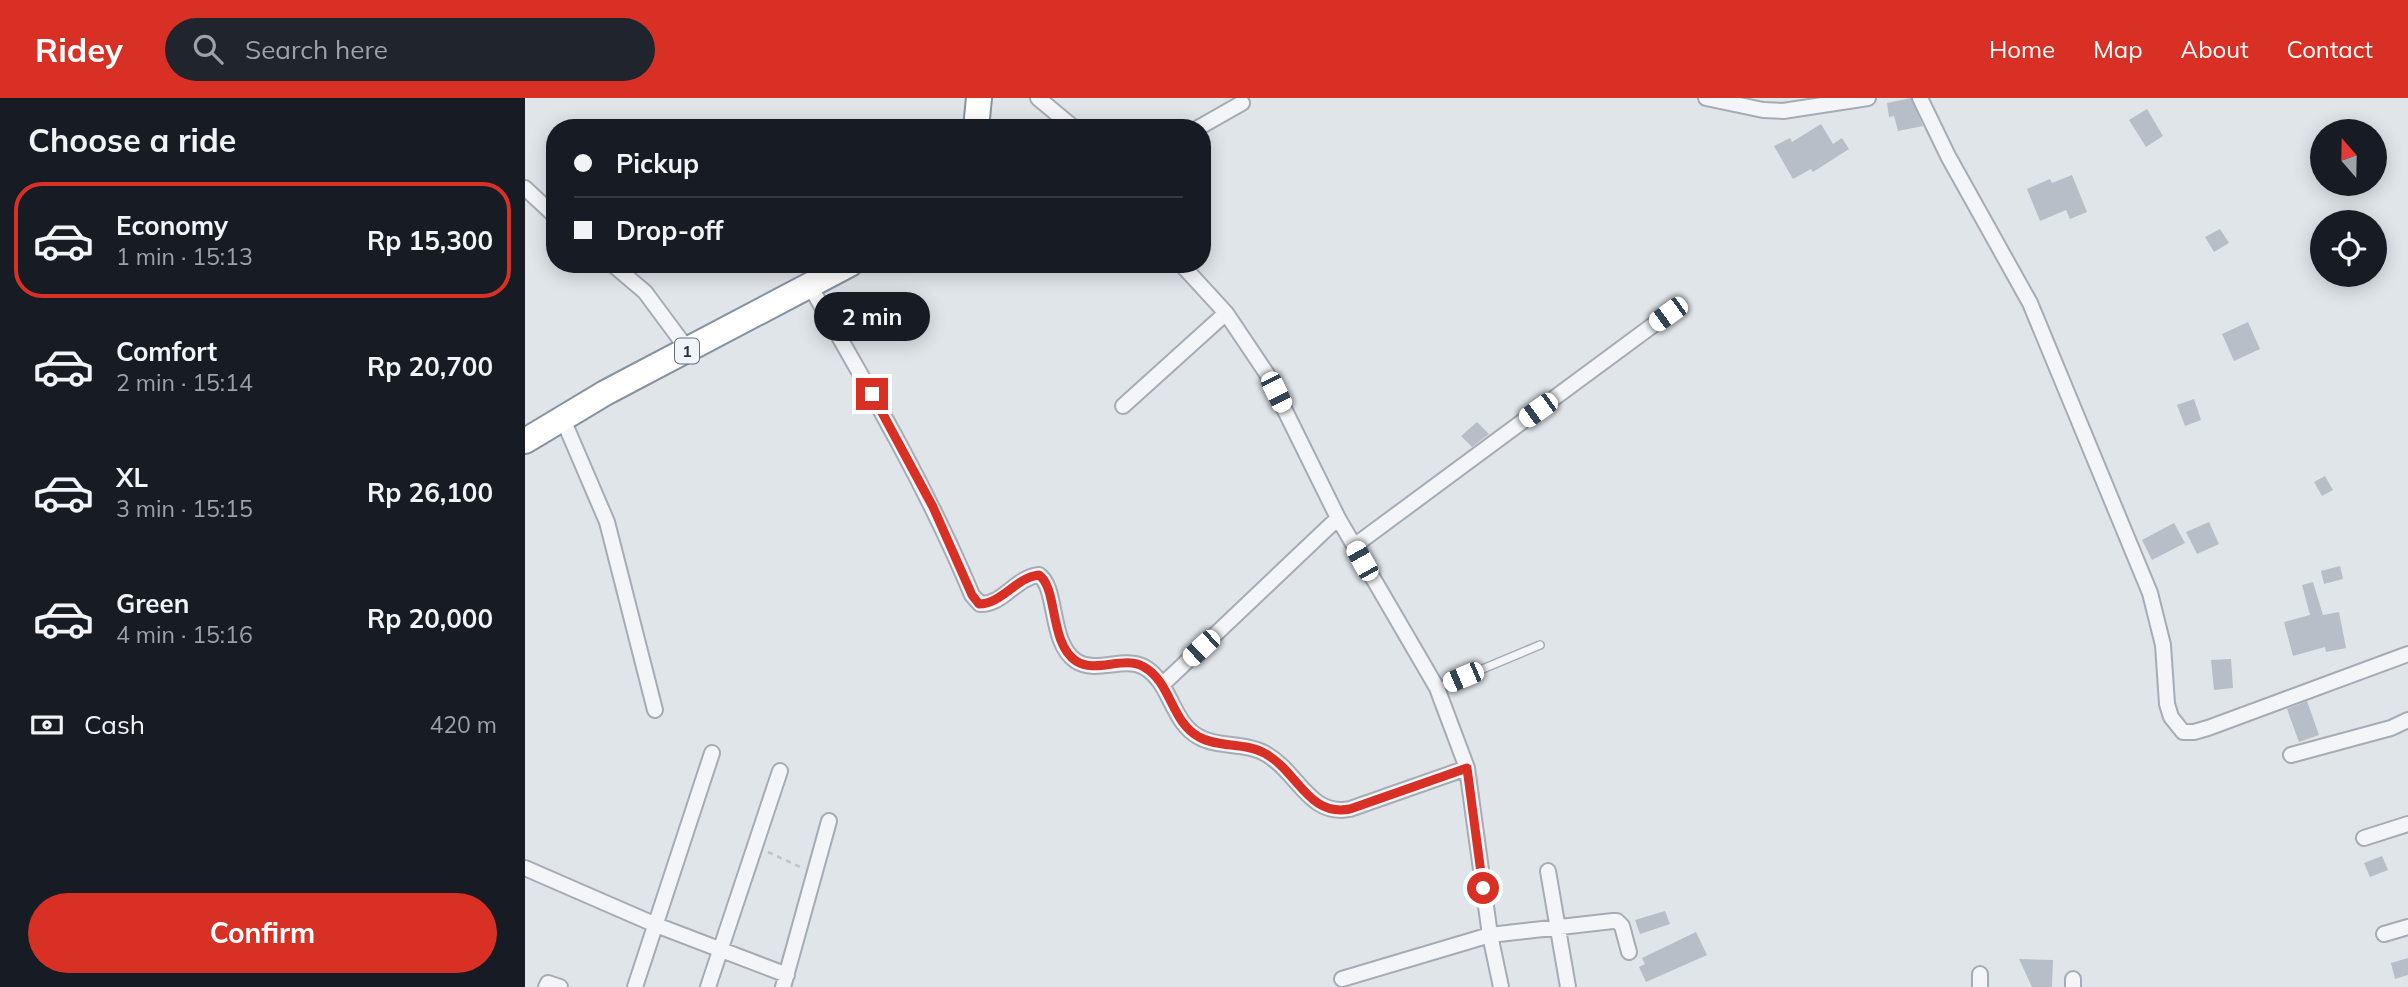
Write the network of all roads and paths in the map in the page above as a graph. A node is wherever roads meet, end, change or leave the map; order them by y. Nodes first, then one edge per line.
1 (979, 98) edge
2 (1038, 98) edge
3 (1706, 98) edge
4 (1868, 98) edge
5 (1920, 98) edge
6 (1242, 103) dead end
7 (977, 119) edge
8 (1063, 119) edge
9 (1211, 121) edge
10 (525, 188) edge
11 (546, 208) edge
12 (623, 273) edge
13 (834, 273) edge
14 (1189, 273) edge
15 (810, 286) junction
16 (1226, 313) junction
17 (1668, 314) dead end
18 (688, 350) junction
19 (1123, 406) dead end
20 (562, 417) junction
21 (525, 440) edge
22 (1338, 519) junction
23 (1354, 546) junction
24 (1540, 645) dead end
25 (2408, 654) edge
26 (1162, 685) junction
27 (1437, 688) junction
28 (655, 710) dead end
29 (2408, 720) edge
30 (712, 753) dead end
31 (2291, 755) dead end
32 (1467, 768) junction
33 (779, 771) dead end
34 (829, 821) dead end
35 (2408, 824) edge
36 (2364, 838) dead end
37 (756, 846) junction
38 (525, 868) edge
39 (1548, 871) dead end
40 (815, 874) junction
41 (656, 925) junction
42 (2408, 927) edge
43 (1558, 928) junction
44 (2384, 934) dead end
45 (1490, 936) junction
46 (722, 949) junction
47 (1629, 952) dead end
48 (1342, 979) dead end
49 (785, 981) edge
50 (546, 987) edge
51 (560, 987) edge
52 (635, 987) edge
53 (708, 987) edge
54 (1501, 987) edge
55 (1568, 987) edge

1 - 7 highway
2 - 8 street
3 - 4 street
5 - 25 street
6 - 9 street
10 - 11 street
12 - 18 street
13 - 15 highway, 1
14 - 16 street
15 - 18 highway, 1
15 - 26 street
16 - 19 street
16 - 22 street
17 - 23 street
18 - 20 highway, 1
20 - 21 highway, 1
20 - 28 street
22 - 23 street
22 - 26 street
23 - 27 street
24 - 27 lane
26 - 32 street
27 - 32 street
29 - 31 street
30 - 41 street
32 - 45 street
33 - 37 street
34 - 40 street
35 - 36 street
37 - 40 path
37 - 46 street
38 - 41 street
39 - 43 street
40 - 49 street
41 - 46 street
41 - 52 street
42 - 44 street
43 - 45 street
43 - 47 street
43 - 55 street
45 - 48 street
45 - 54 street
46 - 49 street
46 - 53 street
50 - 51 street

